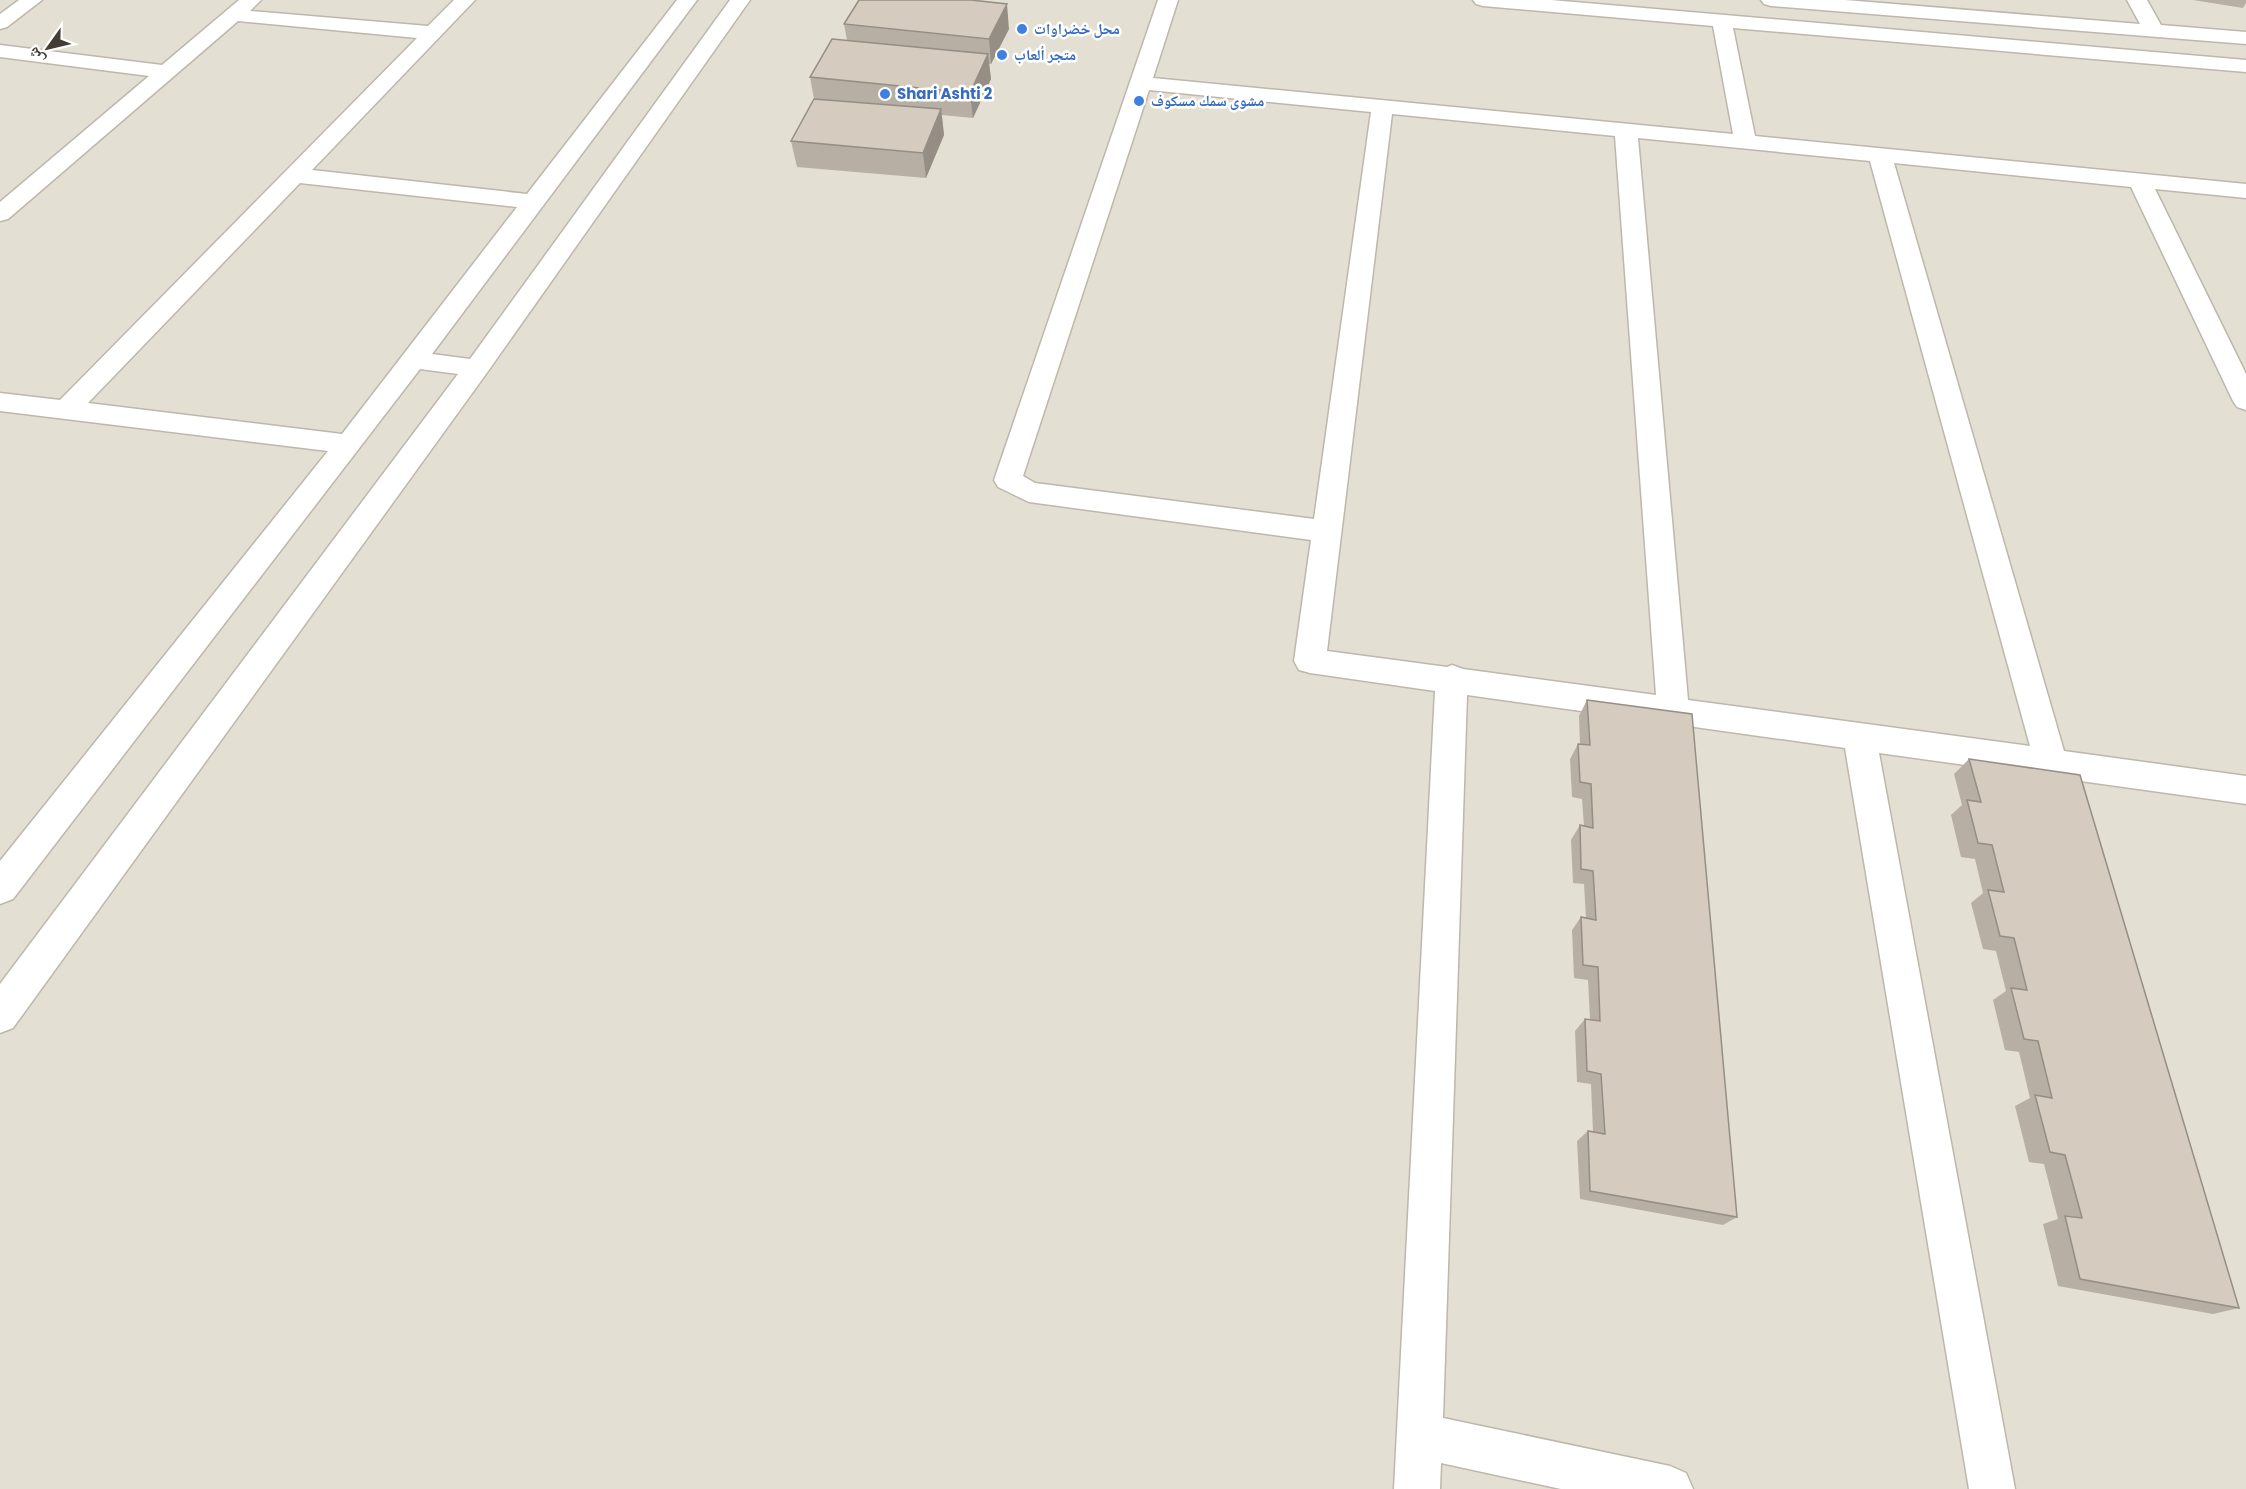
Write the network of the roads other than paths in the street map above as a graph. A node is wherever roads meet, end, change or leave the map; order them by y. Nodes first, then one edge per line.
1 (32, 0) edge
2 (251, 0) edge
3 (465, 0) edge
4 (687, 0) edge
5 (740, 0) edge
6 (1168, 0) edge
7 (1483, 0) edge
8 (1771, 0) edge
9 (2137, 0) edge
10 (233, 15) junction
11 (1722, 21) junction
12 (2030, 22) junction
13 (0, 23) edge
14 (2155, 32) junction
15 (433, 33) junction
16 (2246, 39) edge
17 (2041, 48) junction
18 (0, 51) edge
19 (2246, 66) edge
20 (167, 72) junction
21 (1140, 83) junction
22 (1382, 107) junction
23 (1626, 131) junction
24 (1745, 142) junction
25 (1880, 155) junction
26 (294, 175) junction
27 (2140, 181) junction
28 (2246, 191) edge
29 (534, 202) junction
30 (0, 214) edge
31 (414, 360) junction
32 (477, 368) junction
33 (2246, 401) edge
34 (0, 402) edge
35 (66, 410) junction
36 (349, 444) junction
37 (1327, 531) junction
38 (1452, 678) junction
39 (1673, 709) junction
40 (1859, 736) junction
41 (2051, 763) junction
42 (2246, 790) edge
43 (0, 888) edge
44 (0, 1015) edge
45 (1419, 1436) junction
46 (1417, 1489) edge
47 (1670, 1489) edge
48 (1992, 1489) edge

1 - 13 street
2 - 10 street
3 - 15 street
4 - 29 street
5 - 32 street
6 - 21 street
7 - 11 street
8 - 12 street
9 - 14 street
10 - 15 street
10 - 20 street
11 - 17 street
11 - 24 street
12 - 14 street
12 - 17 street
14 - 16 street
15 - 26 street
17 - 19 street
18 - 20 street
20 - 30 street
21 - 22 street
21 - 37 street
22 - 23 street
22 - 37 street
23 - 24 street
23 - 39 street
24 - 25 street
25 - 27 street
25 - 41 street
26 - 29 street
26 - 35 street
27 - 28 street
27 - 33 street
29 - 31 street
31 - 32 street
31 - 36 street
32 - 44 street
34 - 35 street
35 - 36 street
36 - 43 street
37 - 38 street
38 - 39 street
38 - 45 street
39 - 40 street
40 - 41 street
40 - 48 street
41 - 42 street
45 - 46 street
45 - 47 street

